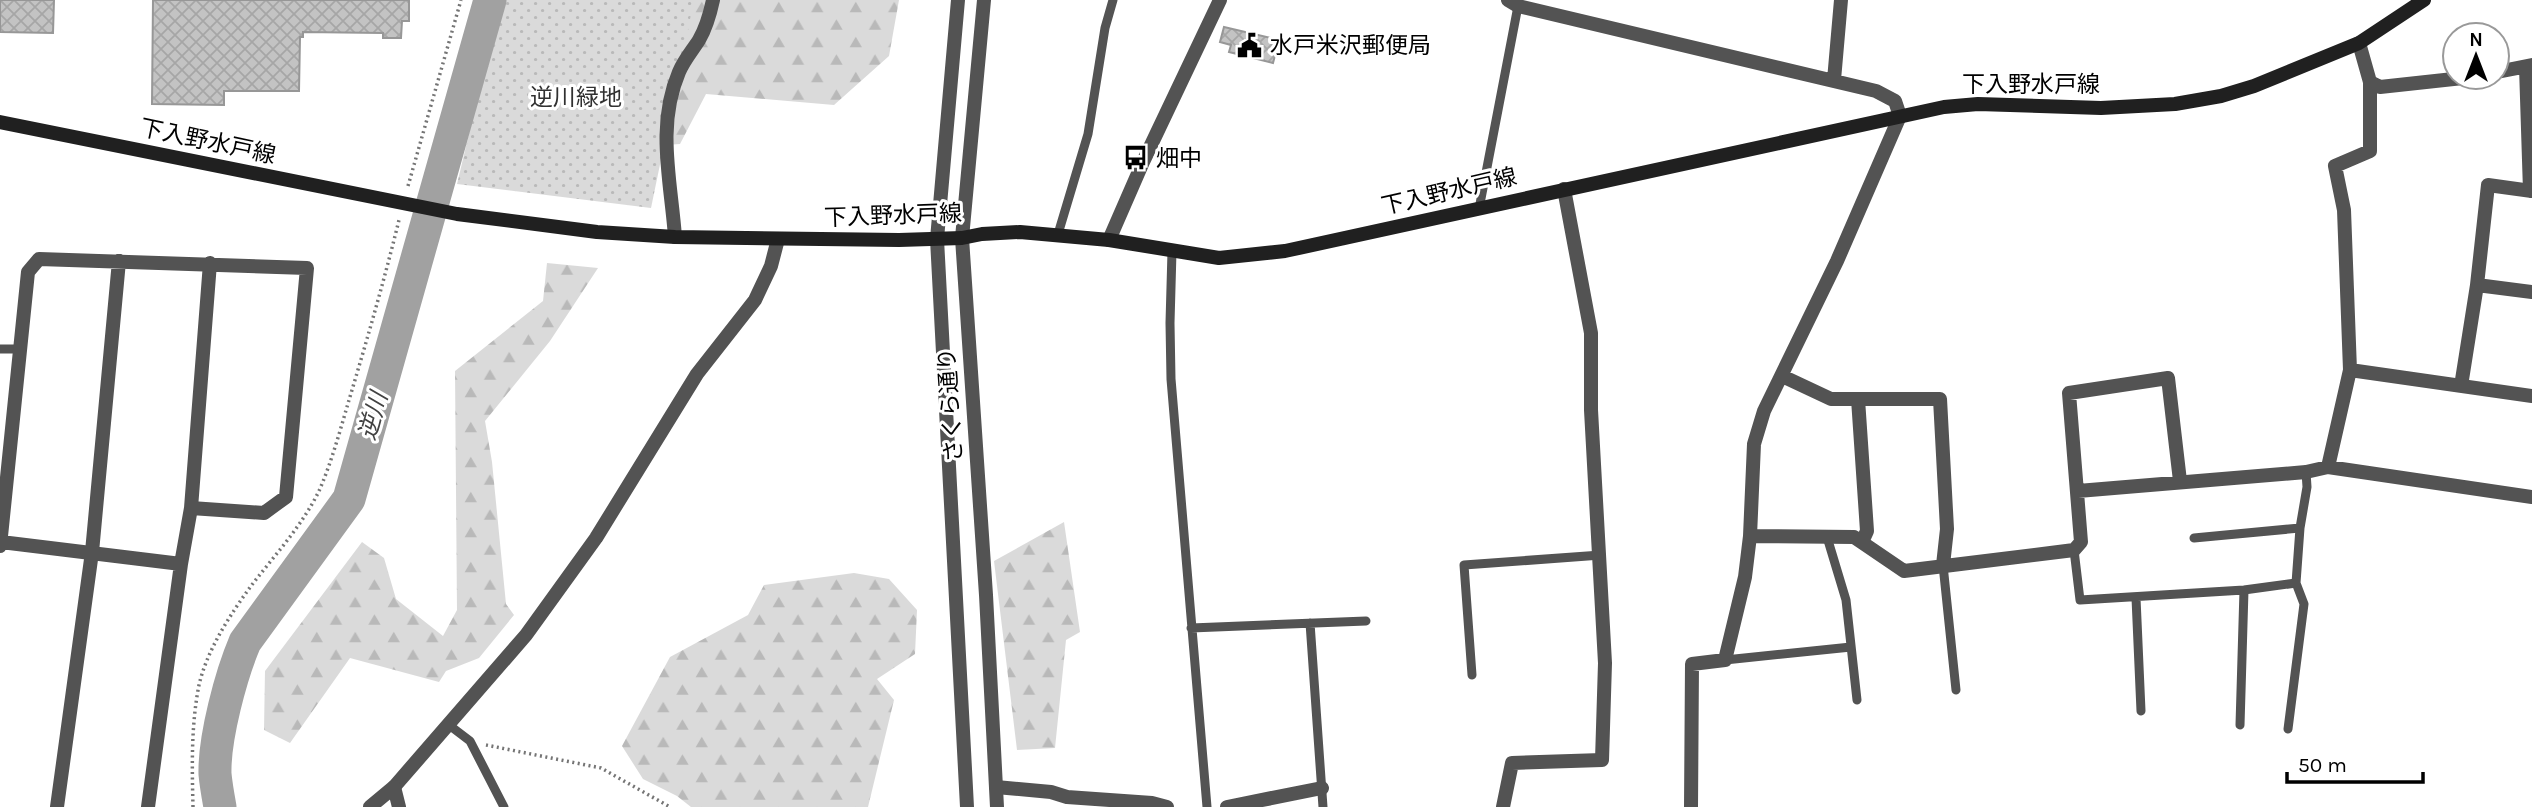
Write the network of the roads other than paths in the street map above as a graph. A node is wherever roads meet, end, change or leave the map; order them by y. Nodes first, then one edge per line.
1 (713, 0) edge
2 (958, 0) edge
3 (984, 0) edge
4 (1113, 0) edge
5 (1220, 0) edge
6 (1841, 0) edge
7 (2424, 0) edge
8 (1513, 3) edge
9 (2359, 43) junction
10 (2529, 66) edge
11 (2511, 69) edge
12 (1835, 80) junction
13 (2441, 80) edge
14 (2370, 82) junction
15 (1899, 116) junction
16 (0, 122) edge
17 (1564, 189) junction
18 (2531, 191) edge
19 (1479, 209) junction
20 (1058, 234) junction
21 (674, 237) junction
22 (962, 238) junction
23 (778, 239) junction
24 (937, 239) junction
25 (1109, 240) junction
26 (1172, 251) junction
27 (118, 261) junction
28 (210, 263) junction
29 (2477, 285) junction
30 (2532, 292) edge
31 (0, 348) edge
32 (19, 349) junction
33 (2350, 370) junction
34 (1783, 376) junction
35 (2461, 386) junction
36 (2532, 397) edge
37 (1858, 399) junction
38 (6, 439) edge
39 (2328, 467) junction
40 (2306, 472) junction
41 (2180, 481) junction
42 (2078, 491) junction
43 (2532, 497) edge
44 (191, 508) junction
45 (2300, 528) junction
46 (1750, 536) junction
47 (1827, 537) junction
48 (2193, 538) dead end
49 (1862, 542) junction
50 (0, 544) edge
51 (2074, 550) junction
52 (92, 552) junction
53 (1601, 555) junction
54 (181, 564) junction
55 (1943, 565) junction
56 (2296, 583) junction
57 (2244, 590) junction
58 (2136, 598) junction
59 (1366, 621) dead end
60 (1310, 623) junction
61 (1191, 628) junction
62 (1851, 647) junction
63 (1725, 660) junction
64 (1472, 675) dead end
65 (1956, 690) dead end
66 (1857, 701) dead end
67 (2141, 711) dead end
68 (449, 724) junction
69 (2240, 725) dead end
70 (2288, 729) dead end
71 (394, 787) junction
72 (996, 787) junction
73 (1322, 788) junction
74 (57, 807) edge
75 (148, 807) edge
76 (370, 807) edge
77 (399, 807) edge
78 (504, 807) edge
79 (967, 807) edge
80 (997, 807) edge
81 (1167, 807) edge
82 (1207, 807) edge
83 (1227, 807) edge
84 (1323, 807) edge
85 (1503, 807) edge
86 (1691, 807) edge

1 - 21 street
2 - 24 street, さくら通り
3 - 22 street, さくら通り
4 - 20 lane
5 - 25 street
6 - 12 street
7 - 9 main road, 下入野水戸線
8 - 12 street
8 - 19 lane
9 - 14 street
9 - 15 main road, 下入野水戸線
10 - 11 street
10 - 18 street
12 - 15 street
13 - 14 street
14 - 33 street
15 - 17 main road, 下入野水戸線
15 - 34 street
16 - 21 main road, 下入野水戸線
17 - 19 main road, 下入野水戸線
17 - 53 street
18 - 29 street
19 - 26 main road, 下入野水戸線
20 - 22 main road, 下入野水戸線
20 - 25 main road, 下入野水戸線
21 - 23 main road, 下入野水戸線
22 - 24 main road, 下入野水戸線
22 - 72 street, さくら通り
23 - 24 main road, 下入野水戸線
23 - 68 street
24 - 79 street, さくら通り
25 - 26 main road, 下入野水戸線
26 - 61 lane
27 - 28 street
27 - 32 street
27 - 52 street
28 - 44 street
28 - 44 street
29 - 30 street
29 - 35 street
31 - 32 lane
32 - 38 street
33 - 35 street
33 - 39 street
34 - 37 street
34 - 46 street
35 - 36 street
37 - 49 street
37 - 55 street
38 - 50 street
39 - 40 street
39 - 43 street
40 - 41 street
40 - 45 lane
41 - 42 street
41 - 42 street
42 - 51 street
44 - 54 street
45 - 48 lane
45 - 56 lane
46 - 47 street
46 - 63 street
47 - 49 street
47 - 62 lane
49 - 55 street
50 - 52 street
51 - 55 street
51 - 58 lane
52 - 54 street
52 - 74 street
53 - 64 lane
53 - 85 street
54 - 75 street
55 - 65 lane
56 - 57 lane
56 - 70 lane
57 - 58 lane
57 - 69 lane
58 - 67 lane
59 - 60 lane
60 - 61 lane
60 - 73 lane
61 - 82 lane
62 - 63 lane
62 - 66 lane
63 - 86 street
68 - 71 street
68 - 78 lane
71 - 76 street
71 - 77 street
72 - 80 street, さくら通り
72 - 81 street
73 - 83 street
73 - 84 lane

